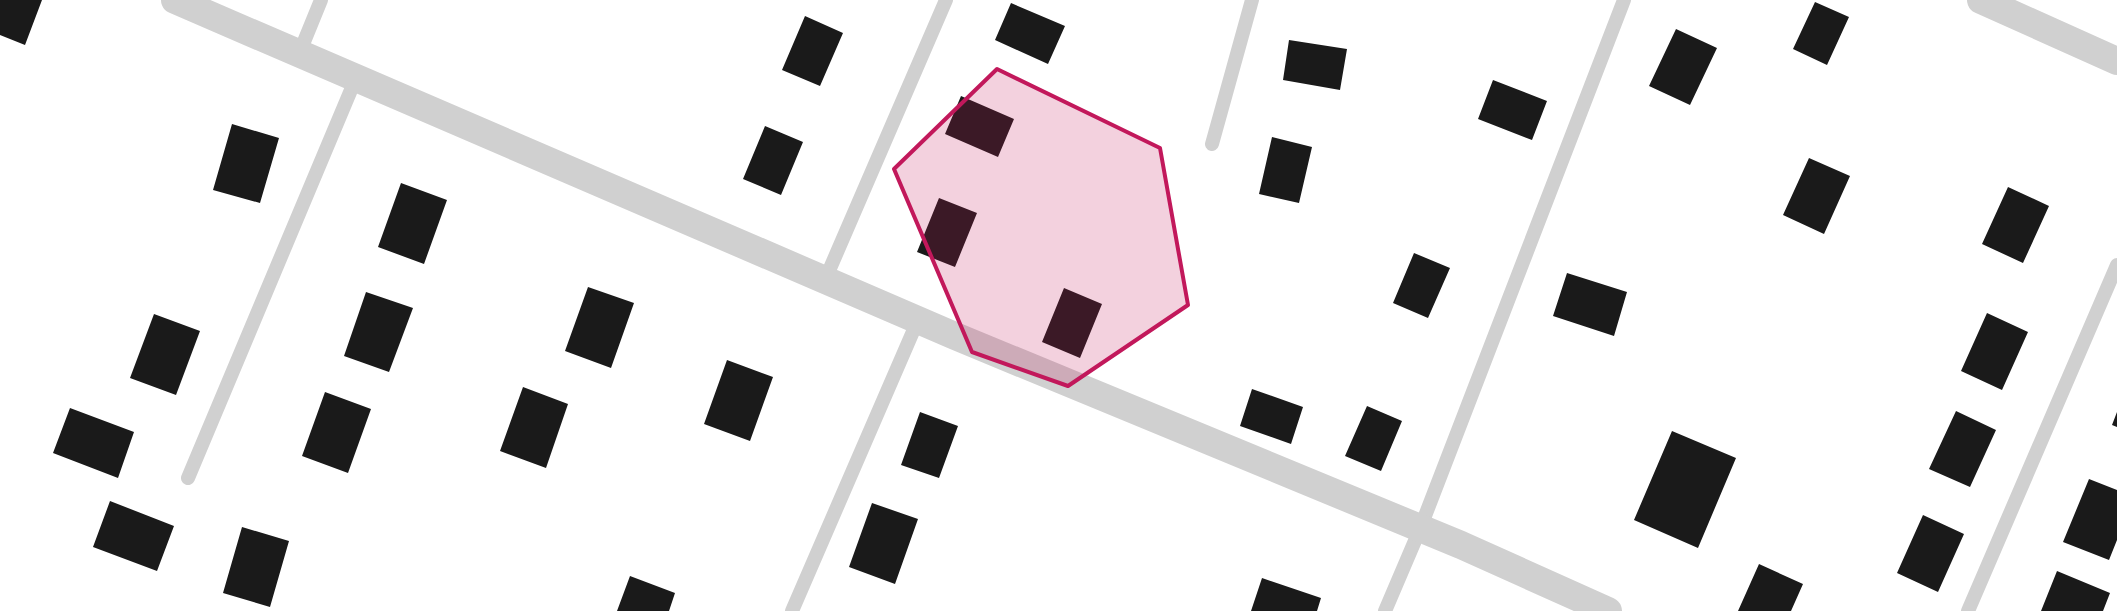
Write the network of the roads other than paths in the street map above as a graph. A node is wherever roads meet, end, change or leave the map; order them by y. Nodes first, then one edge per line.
1 (175, 0) edge
2 (321, 0) edge
3 (946, 0) edge
4 (1252, 0) edge
5 (1624, 0) edge
6 (1981, 0) edge
7 (299, 54) junction
8 (2117, 60) edge
9 (356, 78) junction
10 (1212, 144) dead end
11 (2117, 266) edge
12 (825, 280) junction
13 (918, 320) junction
14 (188, 478) dead end
15 (1420, 528) junction
16 (792, 611) edge
17 (1385, 611) edge
18 (1608, 611) edge
19 (1968, 611) edge

1 - 7 street
2 - 7 lane
3 - 12 lane
4 - 10 lane
5 - 15 lane
6 - 8 street
7 - 9 street
9 - 12 street
9 - 14 lane
11 - 19 lane
12 - 13 street
13 - 15 street
13 - 16 lane
15 - 17 lane
15 - 18 street

